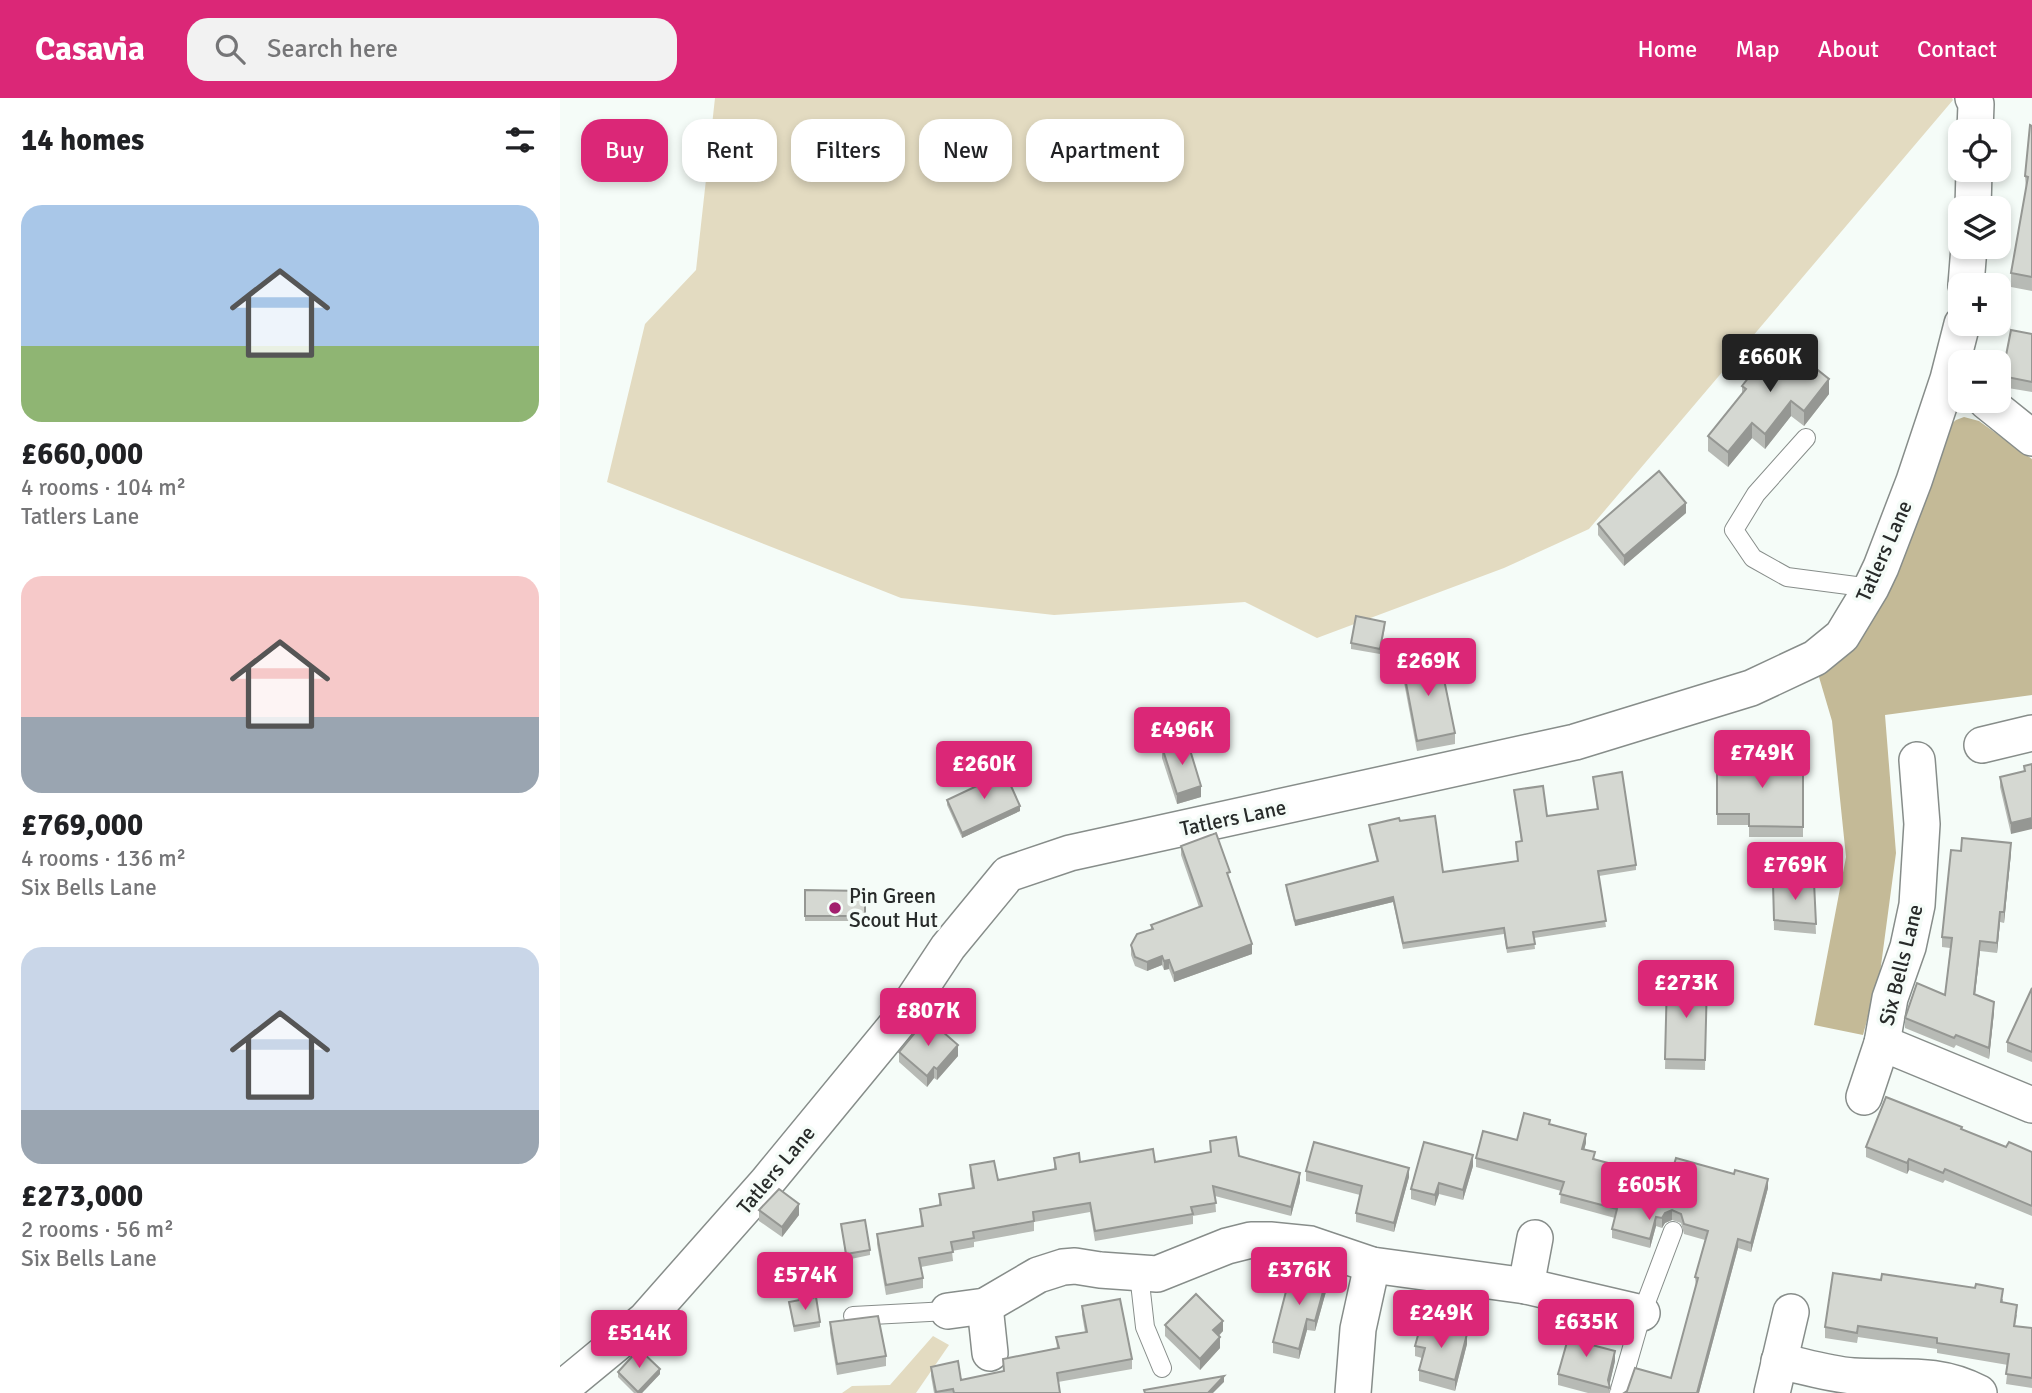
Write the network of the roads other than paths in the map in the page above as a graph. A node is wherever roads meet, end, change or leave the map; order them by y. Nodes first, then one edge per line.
1 (1973, 98) edge
2 (1975, 119) edge
3 (1948, 397) edge
4 (2001, 413) edge
5 (1805, 438) dead end
6 (2032, 438) edge
7 (1871, 588) junction
8 (2032, 733) edge
9 (1982, 745) dead end
10 (1917, 760) dead end
11 (1882, 1043) junction
12 (1864, 1097) dead end
13 (2032, 1105) edge
14 (1673, 1231) dead end
15 (1535, 1238) dead end
16 (1372, 1265) junction
17 (1139, 1274) junction
18 (1526, 1286) junction
19 (985, 1306) junction
20 (948, 1311) joint
21 (1791, 1312) dead end
22 (1642, 1313) junction
23 (853, 1316) edge
24 (989, 1353) dead end
25 (1162, 1368) dead end
26 (1775, 1377) edge
27 (560, 1390) edge
28 (1353, 1393) edge
29 (1619, 1393) edge
30 (1979, 1393) edge

1 - 2 street
3 - 7 street, Tatlers Lane
4 - 6 street
5 - 7 lane
7 - 27 street, Tatlers Lane
8 - 9 street
10 - 11 street, Six Bells Lane
11 - 12 street, Six Bells Lane
11 - 13 street, Six Bells Lane
14 - 22 lane
15 - 18 street
16 - 17 street
16 - 18 street
16 - 28 street
17 - 19 street
17 - 25 lane
18 - 22 street
19 - 20 street
19 - 24 street
20 - 23 lane
21 - 26 street
22 - 29 lane
26 - 30 street

